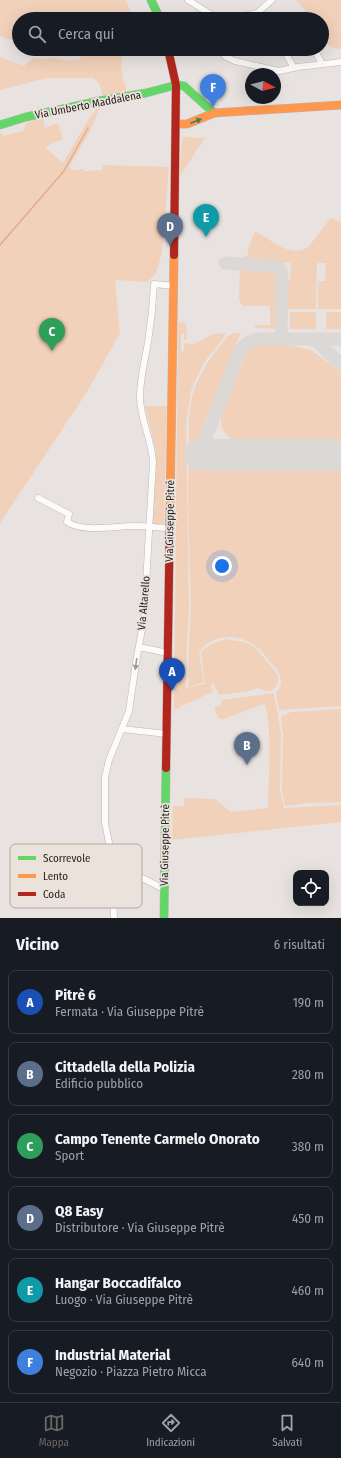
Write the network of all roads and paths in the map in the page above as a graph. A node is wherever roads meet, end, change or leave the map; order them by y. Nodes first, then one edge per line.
1 (151, 0) edge
2 (188, 0) edge
3 (272, 0) edge
4 (157, 12) edge
5 (207, 12) edge
6 (258, 12) edge
7 (170, 56) edge
8 (224, 56) edge
9 (287, 56) edge
10 (318, 56) edge
11 (341, 62) edge
12 (322, 64) junction
13 (294, 68) junction
14 (176, 85) junction
15 (341, 105) edge
16 (214, 113) junction
17 (176, 124) junction
18 (0, 125) edge
19 (174, 286) junction
20 (38, 498) dead end
21 (149, 528) junction
22 (170, 528) junction
23 (139, 647) junction
24 (168, 653) junction
25 (122, 729) junction
26 (167, 734) junction
27 (109, 844) edge
28 (142, 878) edge
29 (164, 889) junction
30 (114, 908) edge
31 (114, 918) edge
32 (164, 918) edge

1 - 4 street
2 - 5 street
3 - 6 street
7 - 14 street, Via Giuseppe Pitrè
8 - 13 street
9 - 13 street
10 - 12 street
11 - 12 street
12 - 13 street
14 - 16 street
14 - 17 street, Via Giuseppe Pitrè
14 - 18 street, Via Umberto Maddalena
15 - 16 street
17 -> 16 street
17 - 19 street, Via Giuseppe Pitrè
19 - 21 street, Via Altarello
19 - 22 street, Via Giuseppe Pitrè
20 - 21 street
21 - 22 street
21 - 23 street, Via Altarello
22 - 24 street, Via Giuseppe Pitrè
23 - 24 street
23 -> 25 street, Via Altarello
24 - 26 street, Via Giuseppe Pitrè
25 - 26 street
25 - 27 street, Via Altarello
26 - 29 street, Via Giuseppe Pitrè
28 - 29 street
29 - 32 street, Via Giuseppe Pitrè
30 - 31 street, Via Altarello

